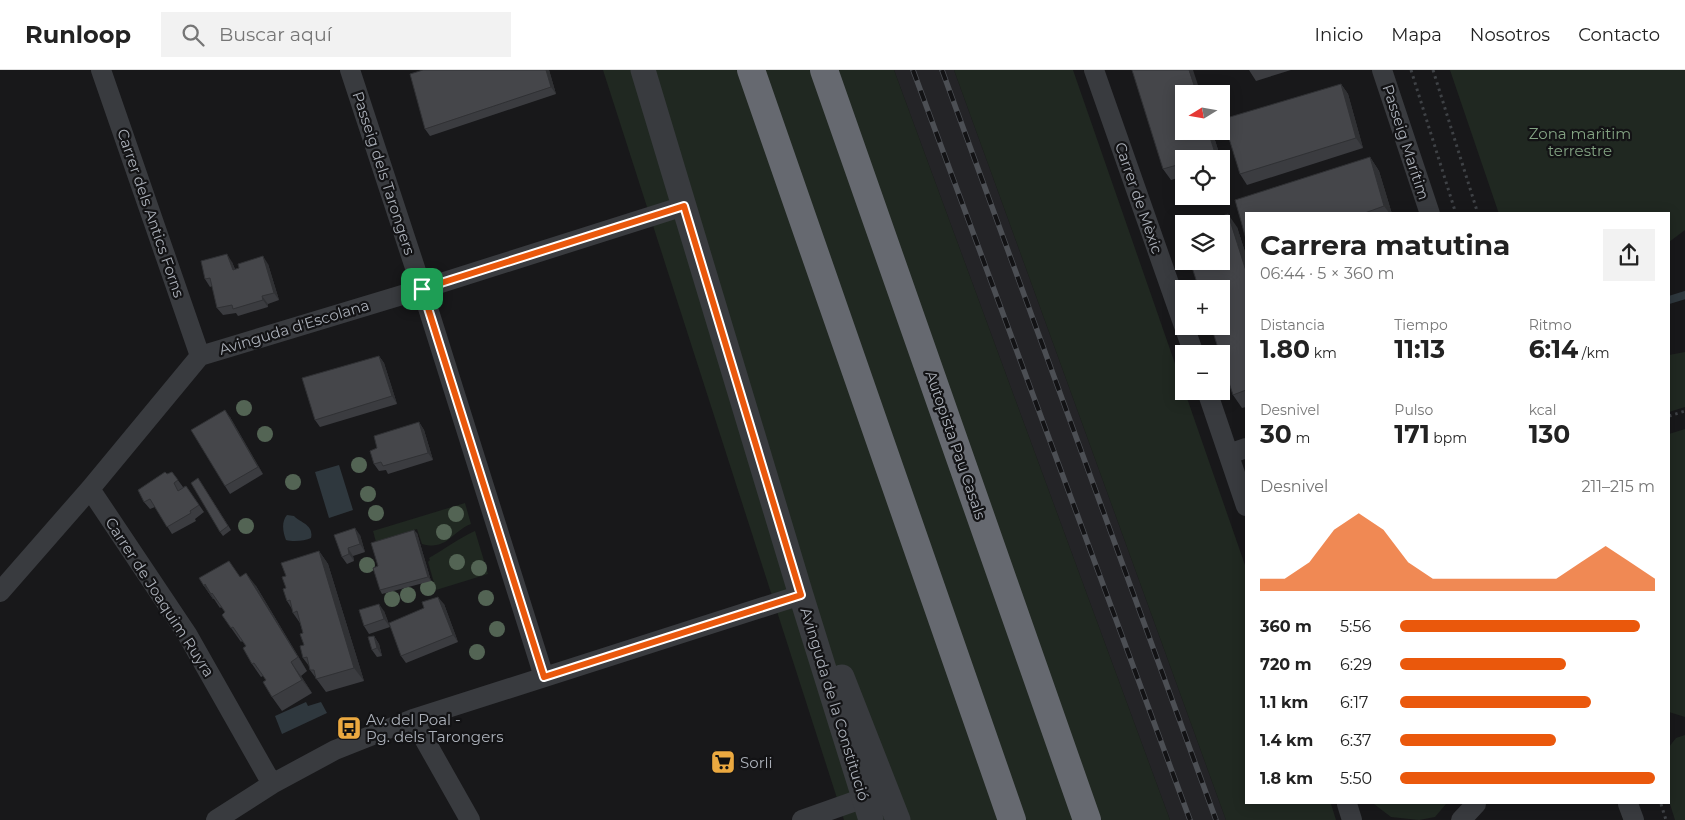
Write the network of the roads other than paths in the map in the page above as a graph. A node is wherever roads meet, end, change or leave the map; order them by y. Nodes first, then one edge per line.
1 (102, 70) edge
2 (350, 70) edge
3 (643, 70) edge
4 (751, 70) edge
5 (824, 70) edge
6 (1094, 70) edge
7 (1382, 70) edge
8 (684, 206) junction
9 (1429, 212) edge
10 (422, 289) junction
11 (1175, 300) edge
12 (200, 356) junction
13 (1212, 400) edge
14 (1237, 451) edge
15 (90, 490) junction
16 (1245, 500) edge
17 (0, 592) edge
18 (801, 595) junction
19 (809, 621) junction
20 (544, 677) junction
21 (413, 719) junction
22 (272, 784) junction
23 (1347, 804) edge
24 (1476, 804) edge
25 (1628, 804) edge
26 (868, 809) edge
27 (216, 820) edge
28 (470, 820) edge
29 (802, 820) edge
30 (898, 820) edge
31 (1012, 820) edge
32 (1087, 820) edge
33 (1352, 820) edge
34 (1462, 820) edge
35 (1634, 820) edge

1 - 12 street, Carrer dels Antics Forns
2 - 10 street, Passeig dels Tarongers
3 - 8 street, Avinguda de la Constitució
4 - 31 highway
5 - 32 highway, Autopista Pau Casals
6 - 11 street, Carrer de Mèxic
7 - 9 street, Passeig Marítim
8 - 10 street, Avinguda d'Escolana
8 - 18 street, Avinguda de la Constitució
10 - 12 street, Avinguda d'Escolana
10 - 20 street, Passeig dels Tarongers
12 - 15 street, Avinguda d'Escolana
13 - 14 street
14 - 16 street
15 - 17 street, Avinguda d'Escolana
15 - 22 street, Carrer de Joaquim Ruyra
18 - 19 street, Avinguda de la Constitució
18 - 20 street
19 - 26 street, Avinguda de la Constitució
19 - 30 street
20 - 21 street
21 - 22 street
21 - 28 street
22 - 27 street
23 - 33 street
24 - 34 street
25 - 35 street
26 - 29 street

